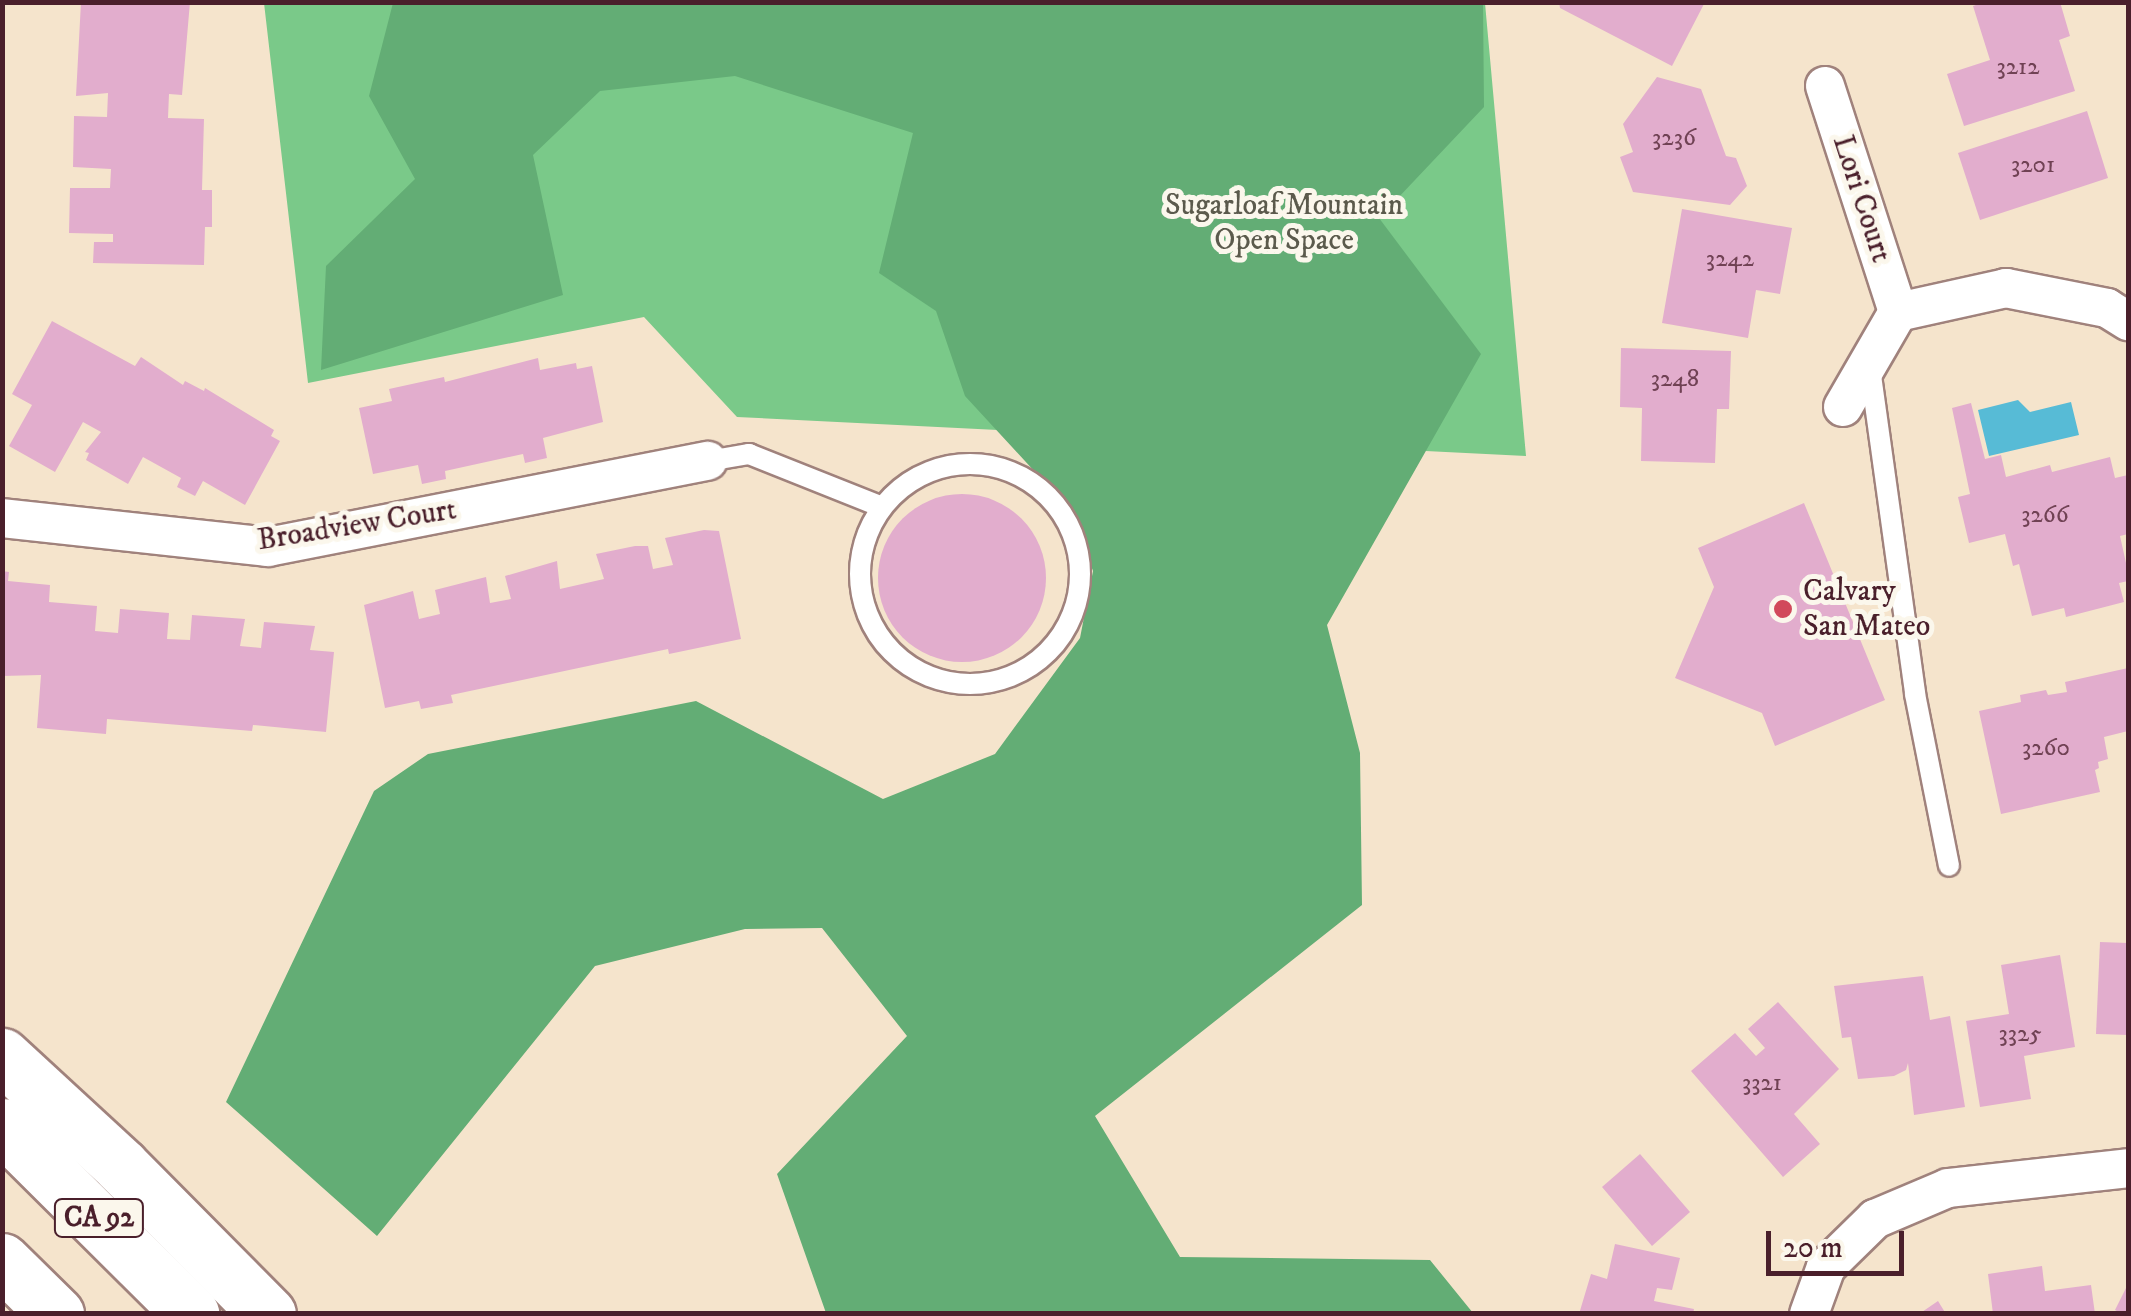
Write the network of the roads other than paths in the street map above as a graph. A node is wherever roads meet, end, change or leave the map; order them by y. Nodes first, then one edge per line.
1 (1824, 86) dead end
2 (1898, 312) junction
3 (2128, 321) edge
4 (1870, 361) junction
5 (1842, 407) dead end
6 (708, 461) joint
7 (882, 507) junction
8 (2, 518) edge
9 (1949, 866) dead end
10 (2, 1056) edge
11 (2, 1126) edge
12 (2128, 1168) edge
13 (2, 1260) edge
14 (56, 1314) edge
15 (191, 1314) edge
16 (268, 1314) edge
17 (1809, 1314) edge

1 - 2 street, Lori Court
2 - 3 street
2 - 4 street
4 - 5 street
4 - 9 lane
6 - 7 lane
6 - 8 street, Broadview Court
7 - 7 lane
10 - 16 highway
11 - 15 highway, CA 92
12 - 17 street
13 - 14 highway

